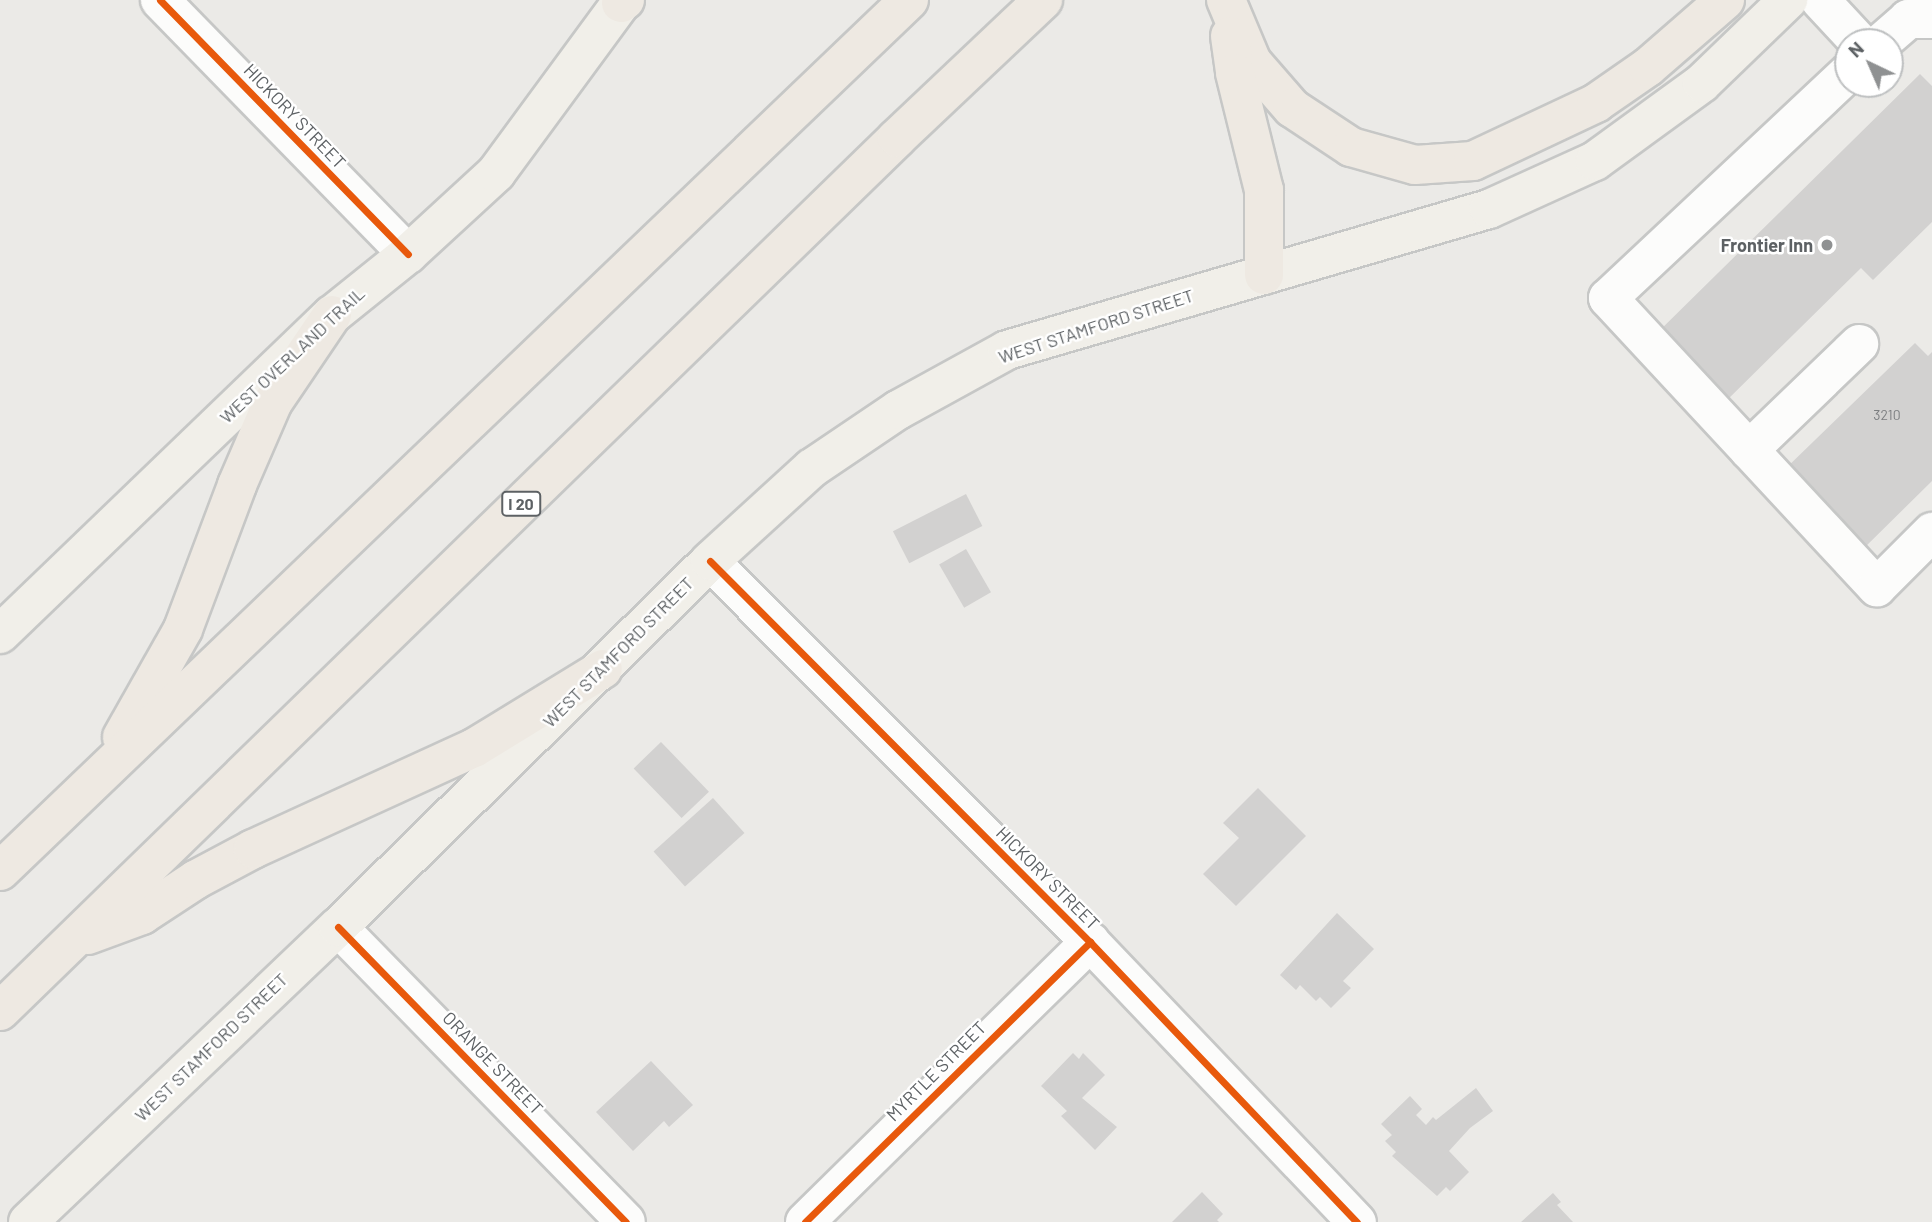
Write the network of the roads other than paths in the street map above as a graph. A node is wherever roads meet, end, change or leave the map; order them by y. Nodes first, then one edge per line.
1 (160, 0) edge
2 (909, 0) edge
3 (1043, 0) edge
4 (1725, 0) edge
5 (1788, 0) edge
6 (1820, 0) edge
7 (623, 1) edge
8 (1226, 2) edge
9 (1932, 19) edge
10 (1846, 28) edge
11 (1898, 28) edge
12 (1834, 86) edge
13 (408, 254) junction
14 (1264, 275) junction
15 (332, 314) junction
16 (1859, 344) dead end
17 (1749, 450) junction
18 (1932, 532) edge
19 (710, 561) junction
20 (0, 634) edge
21 (603, 669) junction
22 (101, 772) junction
23 (0, 871) edge
24 (338, 927) junction
25 (73, 941) junction
26 (1090, 942) junction
27 (0, 1011) edge
28 (28, 1222) edge
29 (626, 1222) edge
30 (805, 1222) edge
31 (1357, 1222) edge

1 - 13 street, HICKORY STREET
2 - 22 highway
3 - 25 highway, I 20
4 - 8 highway
5 - 14 main road, WEST STAMFORD STREET
6 - 10 street
7 - 13 main road, WEST OVERLAND TRAIL
8 - 14 highway
9 - 11 street
12 - 17 street
13 - 15 main road, WEST OVERLAND TRAIL
14 - 19 main road, WEST STAMFORD STREET
15 - 20 main road, WEST OVERLAND TRAIL
15 - 22 highway
16 - 17 street
17 - 18 street
19 - 21 main road, WEST STAMFORD STREET
19 - 26 street, HICKORY STREET
21 - 24 main road, WEST STAMFORD STREET
21 - 25 highway
22 - 23 highway
24 - 28 main road, WEST STAMFORD STREET
24 - 29 street, ORANGE STREET
25 - 27 highway, I 20
26 - 30 street, MYRTLE STREET
26 - 31 street, HICKORY STREET

